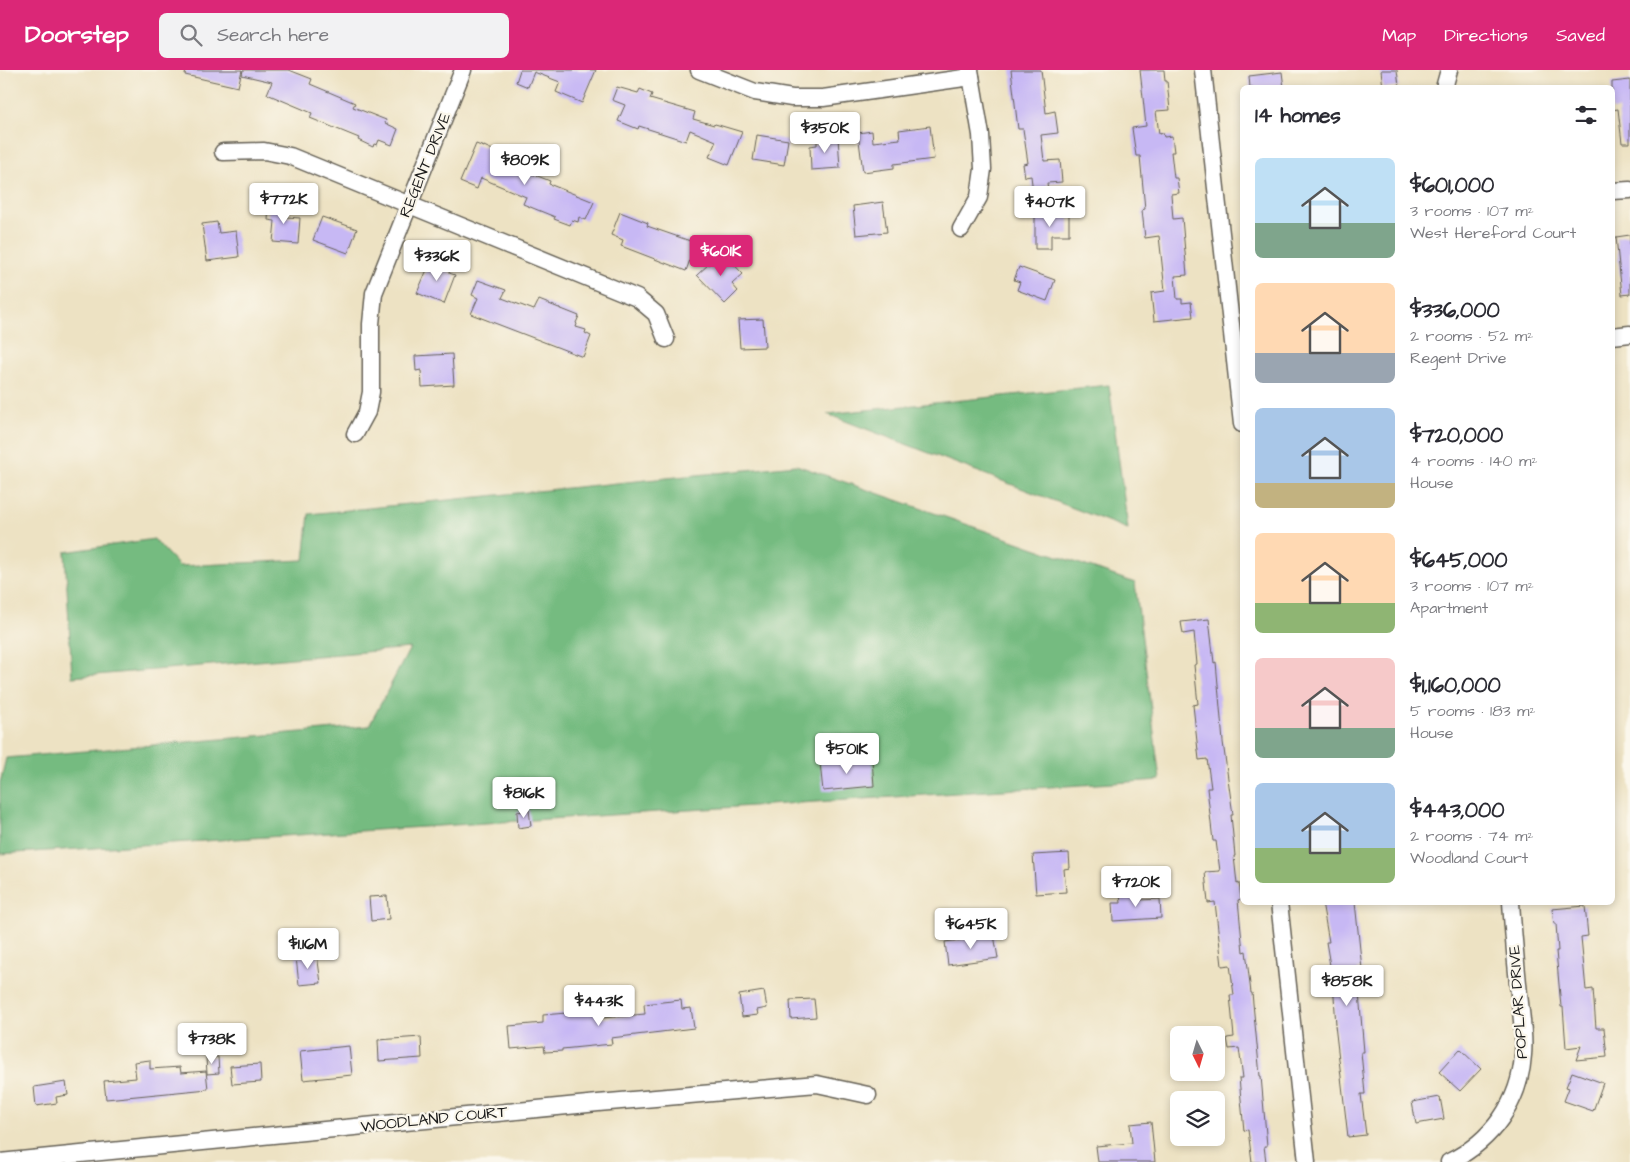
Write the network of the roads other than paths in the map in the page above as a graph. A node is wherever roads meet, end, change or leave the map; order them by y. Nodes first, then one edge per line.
1 (463, 70) edge
2 (699, 70) edge
3 (1204, 70) edge
4 (1449, 70) edge
5 (970, 73) edge
6 (1445, 85) edge
7 (223, 152) dead end
8 (1630, 190) edge
9 (1615, 191) edge
10 (410, 204) junction
11 (961, 229) dead end
12 (1630, 334) edge
13 (1615, 336) edge
14 (666, 339) dead end
15 (1240, 405) edge
16 (355, 434) dead end
17 (1279, 905) edge
18 (1511, 905) edge
19 (868, 1095) dead end
20 (0, 1162) edge
21 (1307, 1162) edge
22 (1449, 1162) edge

1 - 10 street, REGENT DRIVE
2 - 5 street
3 - 15 street
4 - 6 street
5 - 11 street
7 - 10 street
8 - 9 street
10 - 14 street
10 - 16 street, REGENT DRIVE
12 - 13 street
17 - 21 street
18 - 22 street, POPLAR DRIVE
19 - 20 street, WOODLAND COURT

